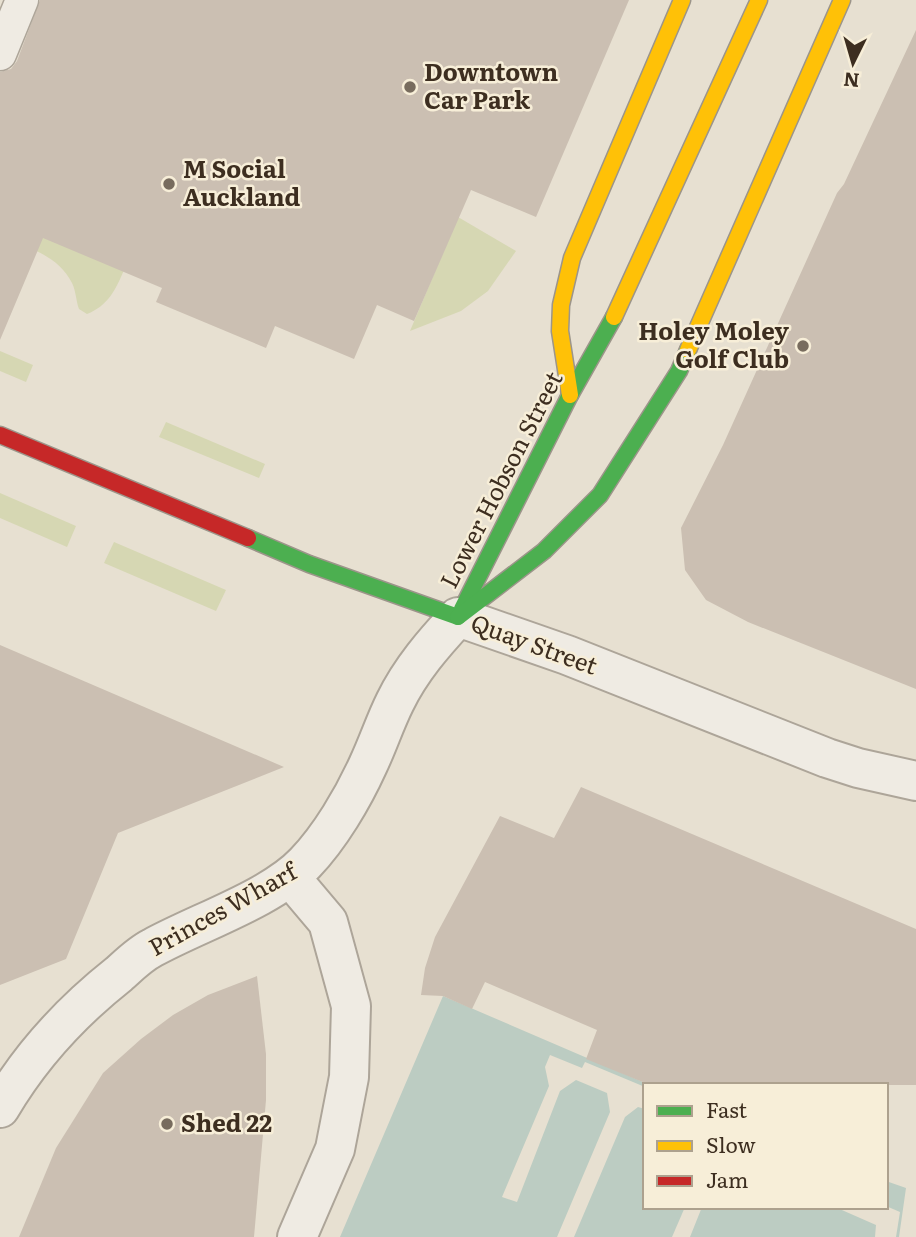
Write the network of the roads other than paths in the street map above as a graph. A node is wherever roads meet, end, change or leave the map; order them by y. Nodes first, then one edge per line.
1 (22, 0) edge
2 (682, 0) edge
3 (759, 0) edge
4 (842, 0) edge
5 (1, 54) edge
6 (570, 395) junction
7 (0, 435) edge
8 (458, 617) junction
9 (916, 781) edge
10 (290, 877) junction
11 (0, 1108) edge
12 (297, 1237) edge

1 - 5 lane
2 - 6 main road
3 - 6 main road, Lower Hobson Street
4 - 8 main road, Lower Hobson Street
6 - 8 main road, Lower Hobson Street
7 - 8 main road, Quay Street
8 - 9 street, Quay Street
8 - 10 street, Princes Wharf
10 - 11 street, Princes Wharf
10 - 12 street

